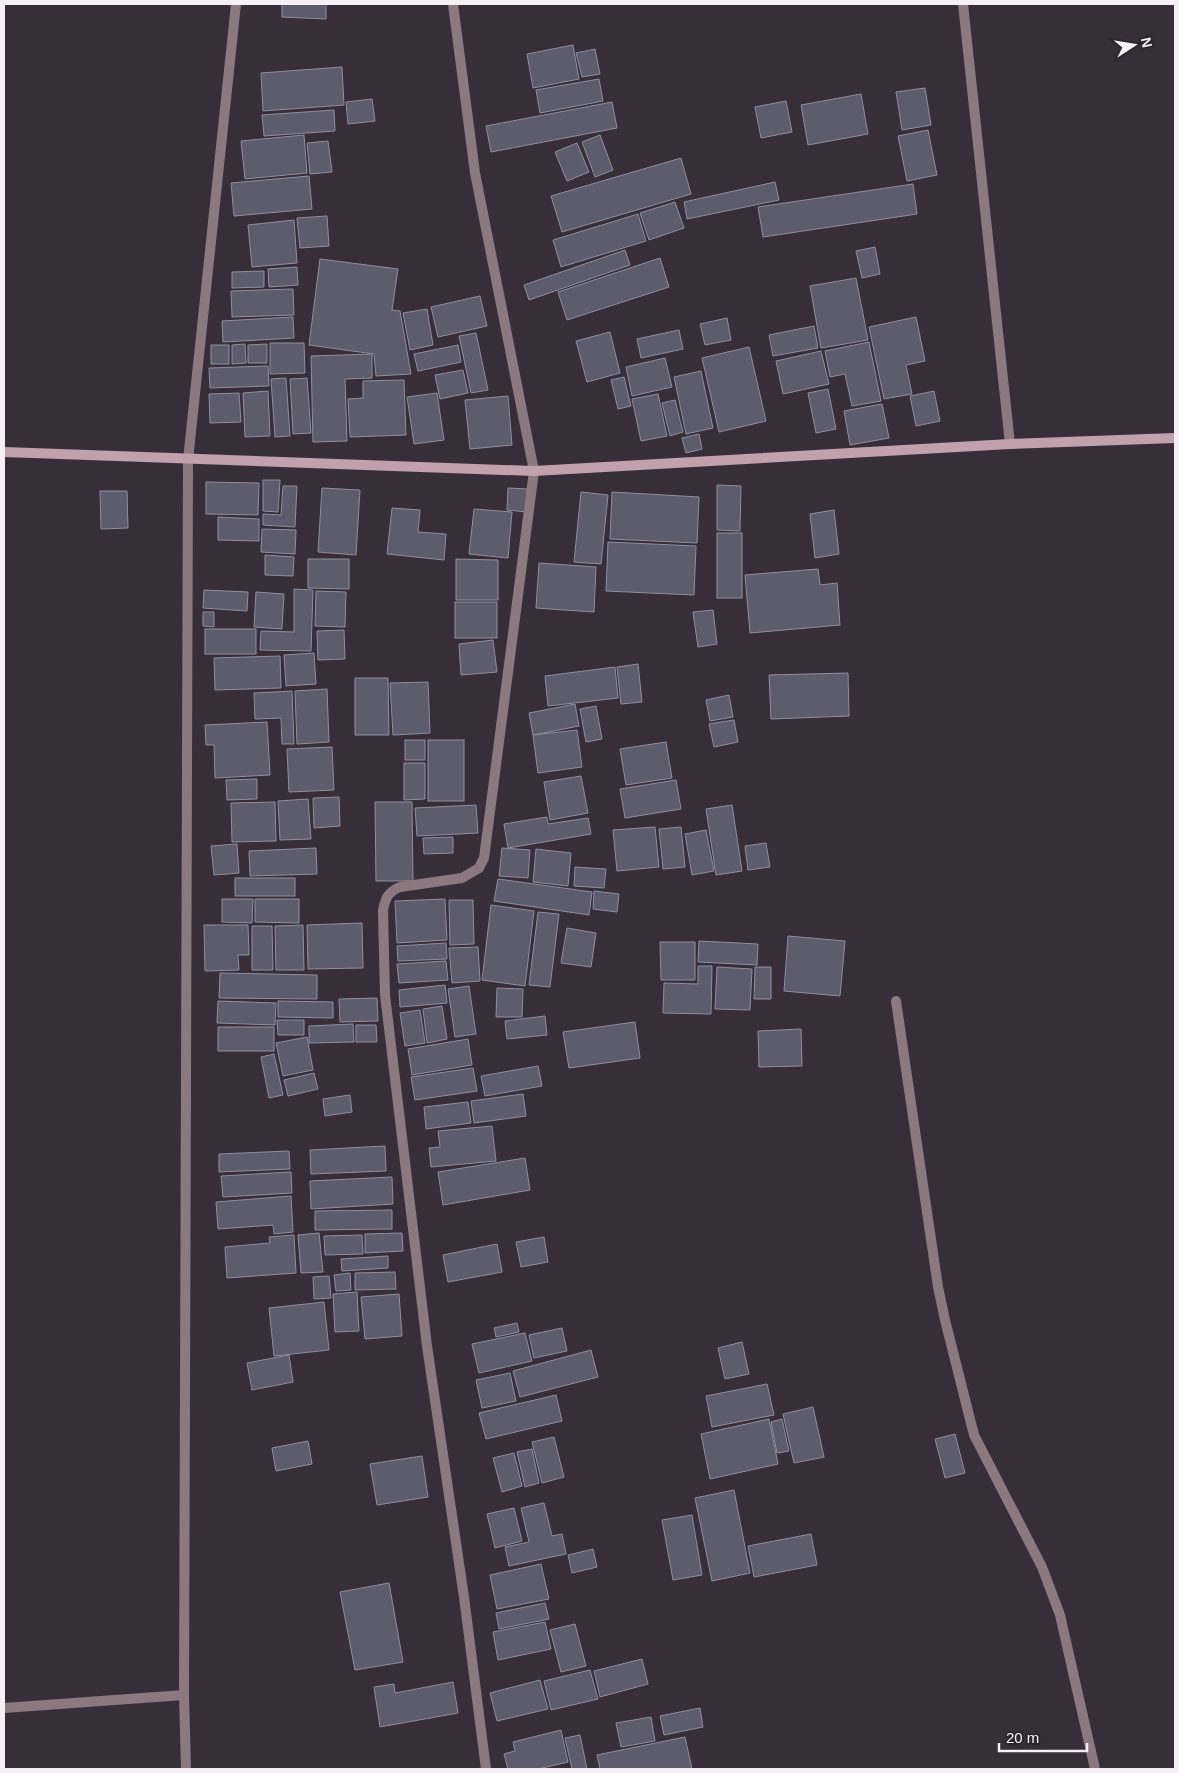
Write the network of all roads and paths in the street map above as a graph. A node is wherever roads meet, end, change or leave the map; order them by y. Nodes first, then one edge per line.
1 (236, 4) edge
2 (453, 4) edge
3 (963, 4) edge
4 (1175, 438) edge
5 (1010, 444) junction
6 (4, 452) edge
7 (188, 460) junction
8 (534, 471) junction
9 (896, 1001) dead end
10 (184, 1695) junction
11 (4, 1708) edge
12 (186, 1769) edge
13 (486, 1769) edge
14 (1094, 1769) edge

1 - 7 street
2 - 8 street
3 - 5 street
4 - 5 street
5 - 8 street
6 - 7 street
7 - 8 street
7 - 10 street
8 - 13 street
9 - 14 street
10 - 11 street
10 - 12 street

